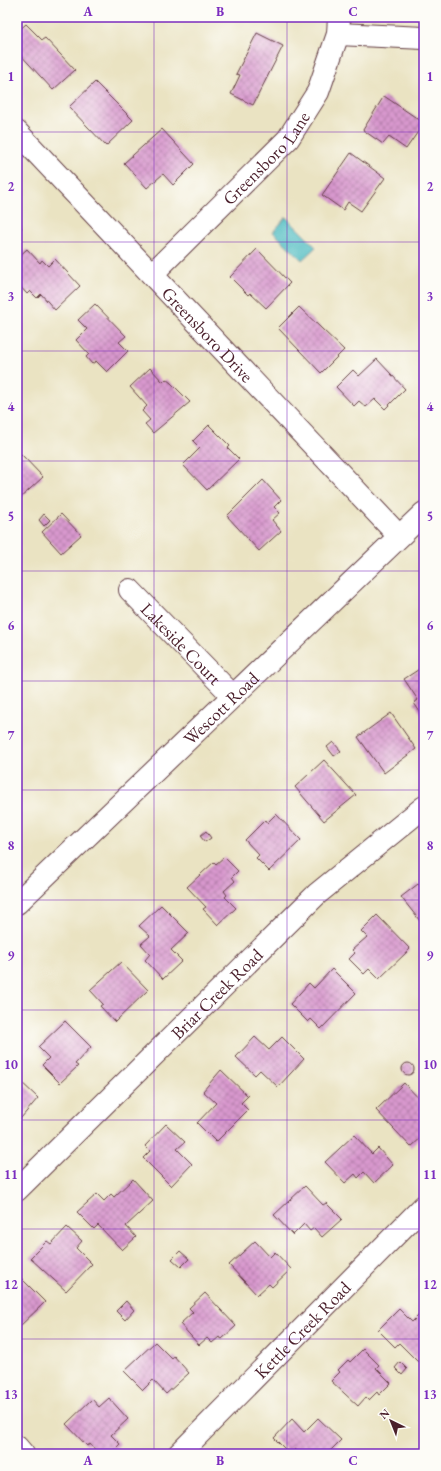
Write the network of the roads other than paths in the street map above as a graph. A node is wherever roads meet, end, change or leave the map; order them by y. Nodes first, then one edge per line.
1 (338, 26) edge
2 (424, 38) edge
3 (17, 132) edge
4 (152, 274) junction
5 (424, 513) edge
6 (399, 536) junction
7 (130, 590) dead end
8 (233, 696) junction
9 (424, 807) edge
10 (17, 903) edge
11 (17, 1190) edge
12 (424, 1206) edge
13 (17, 1447) edge
14 (23, 1454) edge
15 (179, 1454) edge

1 - 2 street
1 - 4 street, Greensboro Lane
3 - 4 street, Greensboro Drive
4 - 6 street, Greensboro Drive
5 - 6 street, Wescott Road
6 - 8 street, Wescott Road
7 - 8 street, Lakeside Court
8 - 10 street, Wescott Road
9 - 11 street, Briar Creek Road
12 - 15 street, Kettle Creek Road
13 - 14 street

